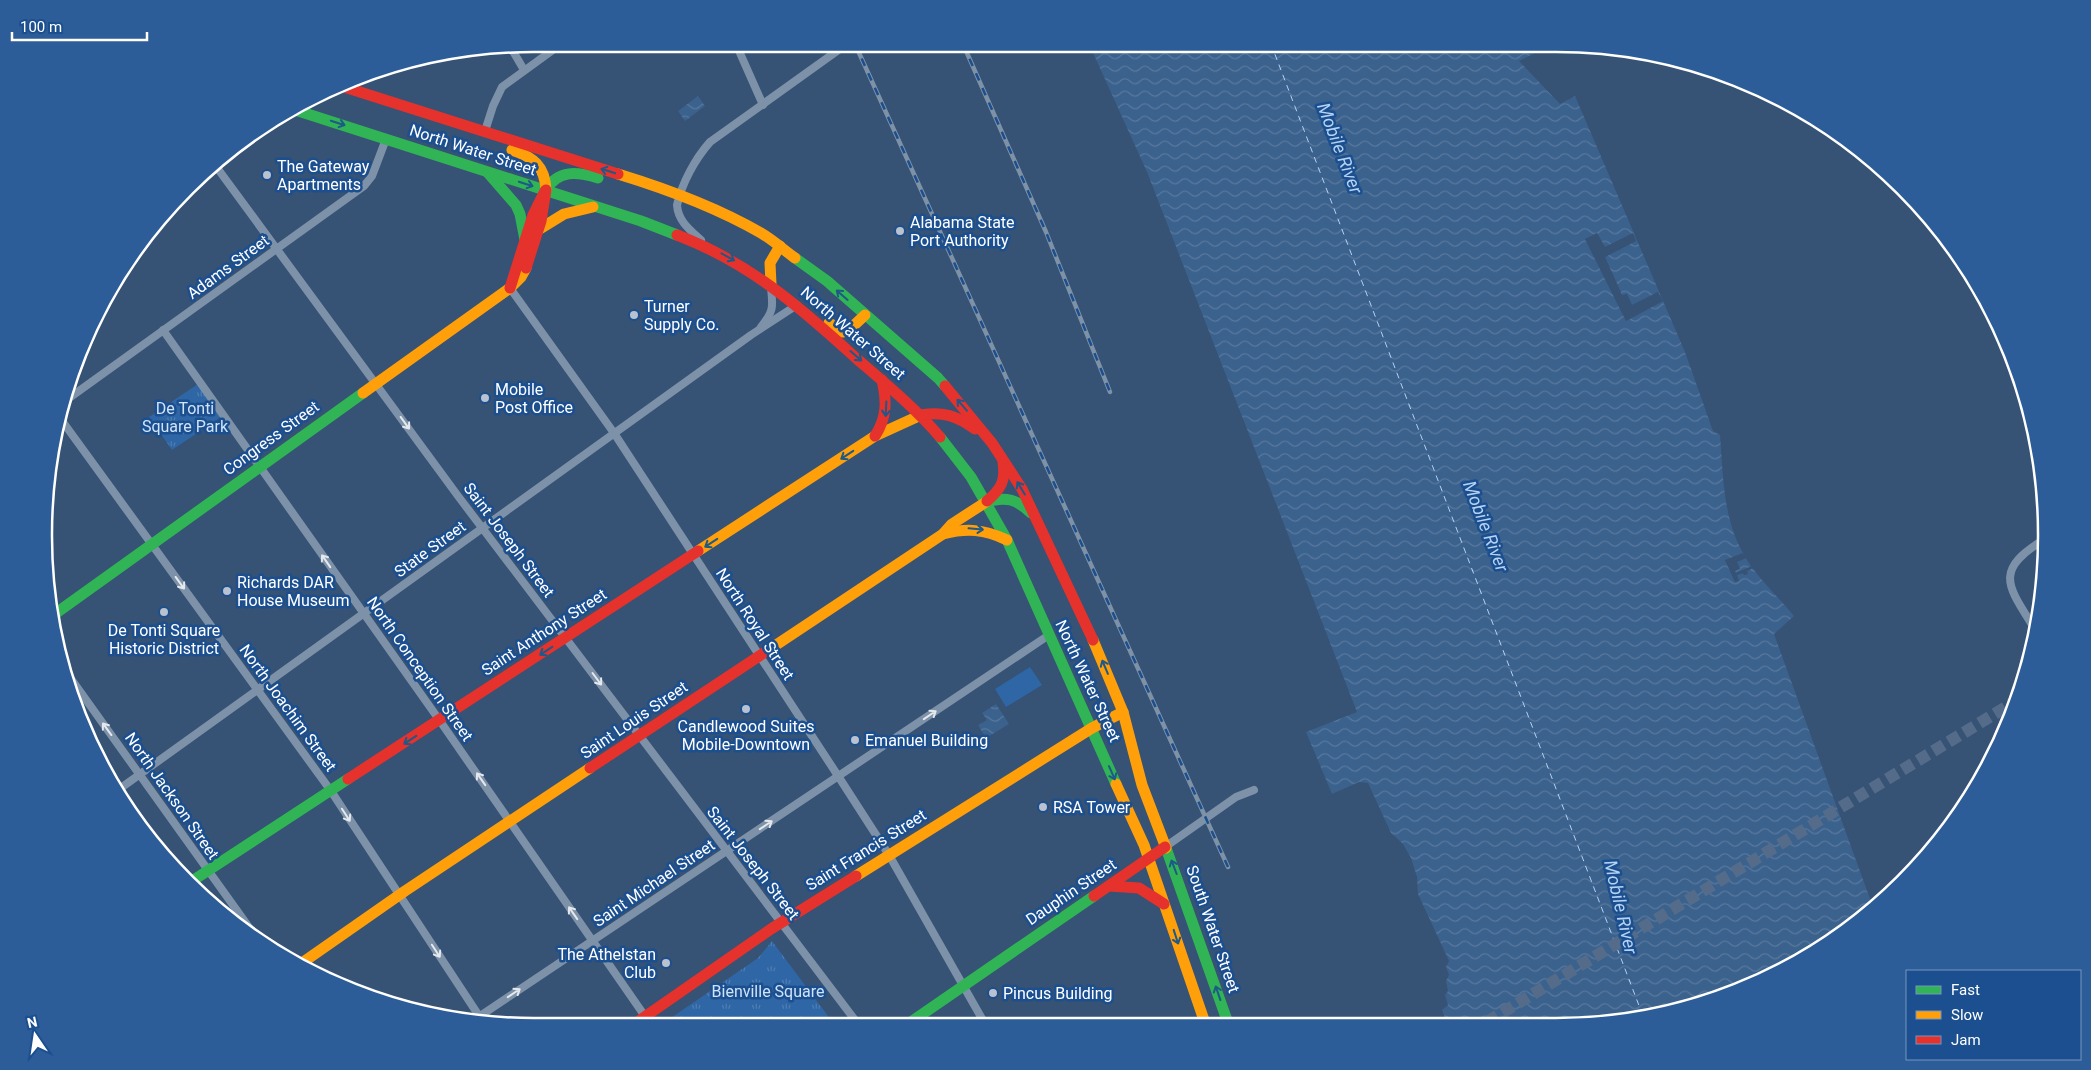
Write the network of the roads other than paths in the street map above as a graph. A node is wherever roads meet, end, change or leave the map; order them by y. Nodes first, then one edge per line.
1 (549, 52) edge
2 (740, 52) edge
3 (836, 52) edge
4 (514, 53) edge
5 (524, 70) junction
6 (351, 89) edge
7 (764, 105) junction
8 (411, 107) junction
9 (303, 112) edge
10 (485, 131) junction
11 (386, 139) junction
12 (219, 170) edge
13 (485, 170) junction
14 (663, 188) junction
15 (546, 190) junction
16 (681, 195) junction
17 (597, 207) junction
18 (538, 230) junction
19 (525, 240) junction
20 (780, 246) junction
21 (708, 247) junction
22 (276, 249) junction
23 (771, 284) junction
24 (510, 288) junction
25 (798, 305) junction
26 (865, 315) junction
27 (164, 330) junction
28 (758, 330) junction
29 (882, 380) junction
30 (376, 384) junction
31 (74, 395) edge
32 (921, 416) junction
33 (65, 426) edge
34 (614, 433) junction
35 (875, 436) junction
36 (992, 443) junction
37 (1002, 457) junction
38 (260, 467) junction
39 (986, 502) junction
40 (1038, 520) junction
41 (484, 527) junction
42 (943, 534) junction
43 (1007, 540) junction
44 (152, 544) junction
45 (2038, 544) edge
46 (694, 554) junction
47 (59, 611) edge
48 (364, 614) junction
49 (2030, 622) edge
50 (1049, 635) junction
51 (566, 638) junction
52 (759, 657) junction
53 (77, 687) edge
54 (258, 690) junction
55 (1123, 712) junction
56 (440, 720) junction
57 (1092, 728) junction
58 (639, 736) junction
59 (140, 774) junction
60 (838, 777) junction
61 (123, 786) edge
62 (1254, 790) dead end
63 (331, 791) junction
64 (510, 822) junction
65 (1165, 847) junction
66 (726, 852) junction
67 (889, 855) junction
68 (1148, 858) junction
69 (208, 871) junction
70 (196, 878) edge
71 (1109, 886) junction
72 (399, 895) junction
73 (1165, 905) junction
74 (243, 919) edge
75 (782, 923) junction
76 (592, 941) junction
77 (307, 960) edge
78 (963, 986) junction
79 (474, 1013) edge
80 (486, 1014) edge
81 (647, 1018) edge
82 (651, 1018) edge
83 (853, 1018) edge
84 (917, 1018) edge
85 (982, 1018) edge
86 (1203, 1018) edge
87 (1226, 1018) edge

1 - 5 street
2 - 7 street
3 - 7 street
4 - 5 street
5 - 10 street
6 - 8 main road, North Water Street
7 - 16 street
8 - 10 main road, North Water Street
8 - 15 main road
9 -> 11 main road, North Water Street
14 -> 10 main road, North Water Street
11 - 13 main road, North Water Street
11 - 22 street, Adams Street
12 - 22 street, Saint Joseph Street
13 -> 15 main road, North Water Street
13 - 19 main road
14 - 15 main road
14 - 16 main road, North Water Street
15 - 17 main road, North Water Street
15 - 18 main road, Congress Street
15 - 19 main road
16 - 20 main road, North Water Street
16 - 21 street
17 - 18 main road
17 - 21 main road, North Water Street
18 - 24 main road, Congress Street
19 - 24 main road
20 - 23 main road
26 -> 20 main road, North Water Street
21 -> 23 main road, North Water Street
22 - 27 street, Adams Street
22 - 30 street, Saint Joseph Street
23 - 25 main road, North Water Street
23 - 28 street, State Street
24 - 30 main road, Congress Street
24 - 34 street, North Royal Street
25 - 26 main road
25 - 28 street, State Street
25 -> 29 main road, North Water Street
36 -> 26 main road, North Water Street
27 - 31 street, Adams Street
27 - 38 street, North Conception Street
28 - 34 street, State Street
29 - 32 main road, North Water Street
29 -> 35 main road
30 - 38 main road, Congress Street
30 -> 41 street, Saint Joseph Street
32 - 35 main road, Saint Anthony Street
32 - 36 main road, Saint Anthony Street
32 - 39 main road, North Water Street
33 - 44 street, North Joachim Street
34 - 41 street, State Street
34 - 46 street, North Royal Street
35 -> 46 main road, Saint Anthony Street
36 - 37 main road, North Water Street
37 - 39 main road
40 -> 37 main road, North Water Street
38 - 44 main road, Congress Street
48 -> 38 street, North Conception Street
39 - 40 main road
39 - 42 main road, Saint Louis Street
39 - 43 main road, North Water Street
55 -> 40 main road, North Water Street
41 - 48 street, State Street
41 - 51 street, Saint Joseph Street
42 -> 43 main road
42 - 52 main road, Saint Louis Street
43 - 50 main road, North Water Street
44 - 47 main road, Congress Street
44 -> 54 street, North Joachim Street
45 - 49 street
46 - 51 main road, Saint Anthony Street
46 - 52 street, North Royal Street
48 - 54 street, State Street
48 - 56 street, North Conception Street
50 - 57 main road, North Water Street
60 -> 50 street, Saint Michael Street
51 -> 56 main road, Saint Anthony Street
51 -> 58 street, Saint Joseph Street
52 - 58 main road, Saint Louis Street
52 - 60 street, North Royal Street
59 -> 53 street, North Jackson Street
54 - 59 street, State Street
54 - 63 street, North Joachim Street
55 - 57 main road, Saint Francis Street
55 - 65 main road, North Water Street
56 -> 63 main road, Saint Anthony Street
64 -> 56 street, North Conception Street
57 - 67 main road, Saint Francis Street
57 -> 68 main road, North Water Street
58 - 64 main road, Saint Louis Street
58 - 66 street, Saint Joseph Street
59 - 61 street, State Street
59 - 69 street, North Jackson Street
66 -> 60 street, Saint Michael Street
60 - 67 street, North Royal Street
62 - 65 street, Dauphin Street
63 - 69 main road, Saint Anthony Street
63 -> 72 street, North Joachim Street
64 - 72 main road, Saint Louis Street
76 -> 64 street, North Conception Street
65 - 68 main road, Dauphin Street
87 -> 65 main road, South Water Street
66 - 75 street, Saint Joseph Street
66 - 76 street, Saint Michael Street
67 - 75 main road, Saint Francis Street
67 - 78 street, North Royal Street
68 - 71 main road, Dauphin Street
68 - 73 main road
69 - 70 main road, Saint Anthony Street
69 - 74 street, North Jackson Street
71 - 73 main road
71 - 78 main road, Dauphin Street
72 - 77 main road, Saint Louis Street
72 -> 79 street, North Joachim Street
73 -> 86 main road
75 - 82 main road, Saint Francis Street
75 - 83 street, Saint Joseph Street
80 -> 76 street, Saint Michael Street
76 - 81 street, North Conception Street
78 - 84 main road, Dauphin Street
78 - 85 street, North Royal Street

